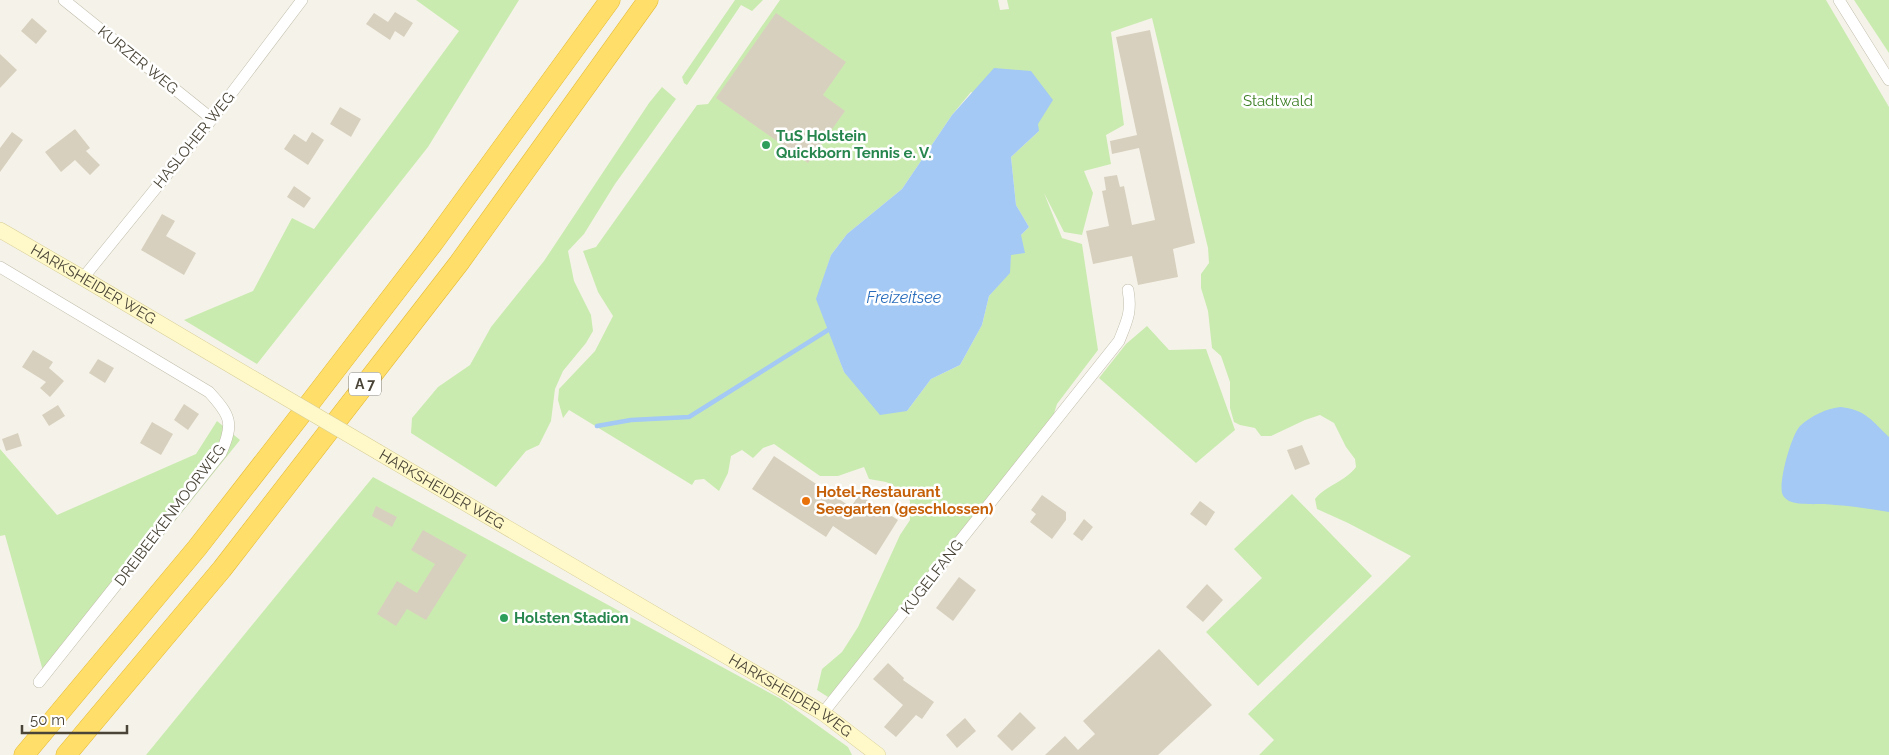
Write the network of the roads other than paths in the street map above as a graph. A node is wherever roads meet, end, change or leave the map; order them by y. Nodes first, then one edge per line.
1 (64, 0) edge
2 (302, 0) edge
3 (610, 0) edge
4 (648, 0) edge
5 (1839, 0) edge
6 (1889, 80) edge
7 (212, 119) junction
8 (0, 230) edge
9 (0, 267) edge
10 (83, 278) junction
11 (1128, 290) dead end
12 (39, 682) dead end
13 (823, 713) junction
14 (871, 753) edge
15 (24, 755) edge
16 (66, 755) edge

1 - 7 street, KURZER WEG
2 - 7 street, HASLOHER WEG
3 - 15 highway, A 7
4 - 16 highway, A 7
5 - 6 street
7 - 10 street, HASLOHER WEG
8 - 10 main road, HARKSHEIDER WEG
9 - 12 street, DREIBEEKENMOORWEG
10 - 13 main road, HARKSHEIDER WEG, bridge
11 - 13 street, KUGELFANG
13 - 14 main road, HARKSHEIDER WEG

